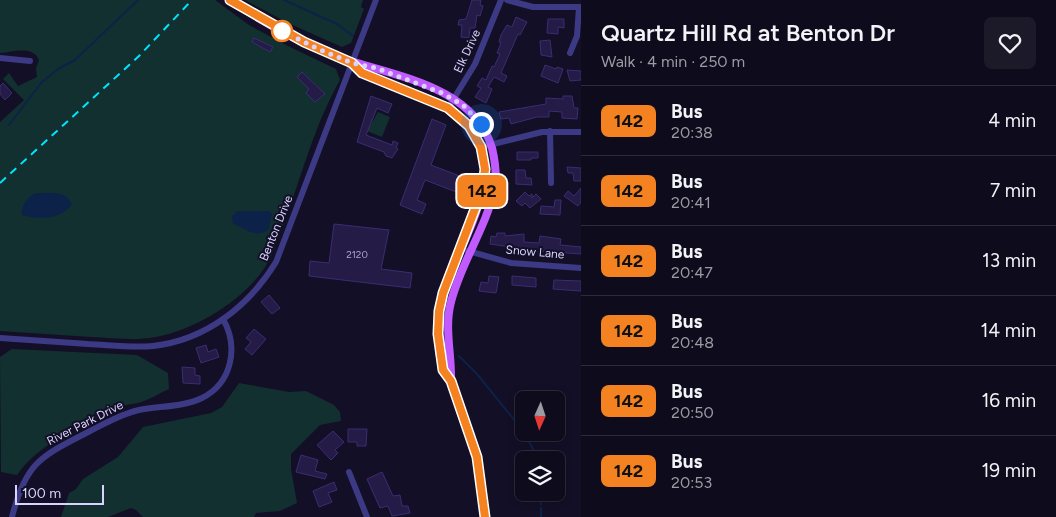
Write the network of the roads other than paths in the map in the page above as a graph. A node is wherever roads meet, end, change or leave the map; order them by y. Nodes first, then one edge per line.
1 (230, 0) edge
2 (376, 0) edge
3 (501, 0) edge
4 (507, 0) edge
5 (580, 7) edge
6 (570, 53) dead end
7 (0, 58) edge
8 (30, 61) dead end
9 (352, 63) junction
10 (454, 99) junction
11 (448, 108) junction
12 (550, 131) junction
13 (581, 132) edge
14 (491, 145) junction
15 (481, 147) junction
16 (551, 183) dead end
17 (460, 248) junction
18 (471, 252) junction
19 (581, 268) edge
20 (223, 319) junction
21 (0, 338) edge
22 (451, 381) junction
23 (349, 472) dead end
24 (12, 517) edge
25 (367, 517) edge
26 (485, 517) edge

1 - 9 main road
2 - 9 street, Benton Drive
3 - 10 street, Elk Drive
4 - 5 street
5 - 6 street
7 - 8 street
9 - 10 main road
9 - 11 main road
9 - 20 street, Benton Drive
10 - 11 street, Elk Drive
10 - 14 main road
11 - 15 main road
12 - 13 street
12 - 14 street
12 - 16 street
14 - 15 street
14 - 18 main road
15 - 17 main road
17 - 18 street, Snow Lane
17 - 22 main road
18 - 19 street, Snow Lane
18 - 22 main road
20 - 21 street, Benton Drive
20 - 24 street, River Park Drive
22 - 26 street
23 - 25 street

